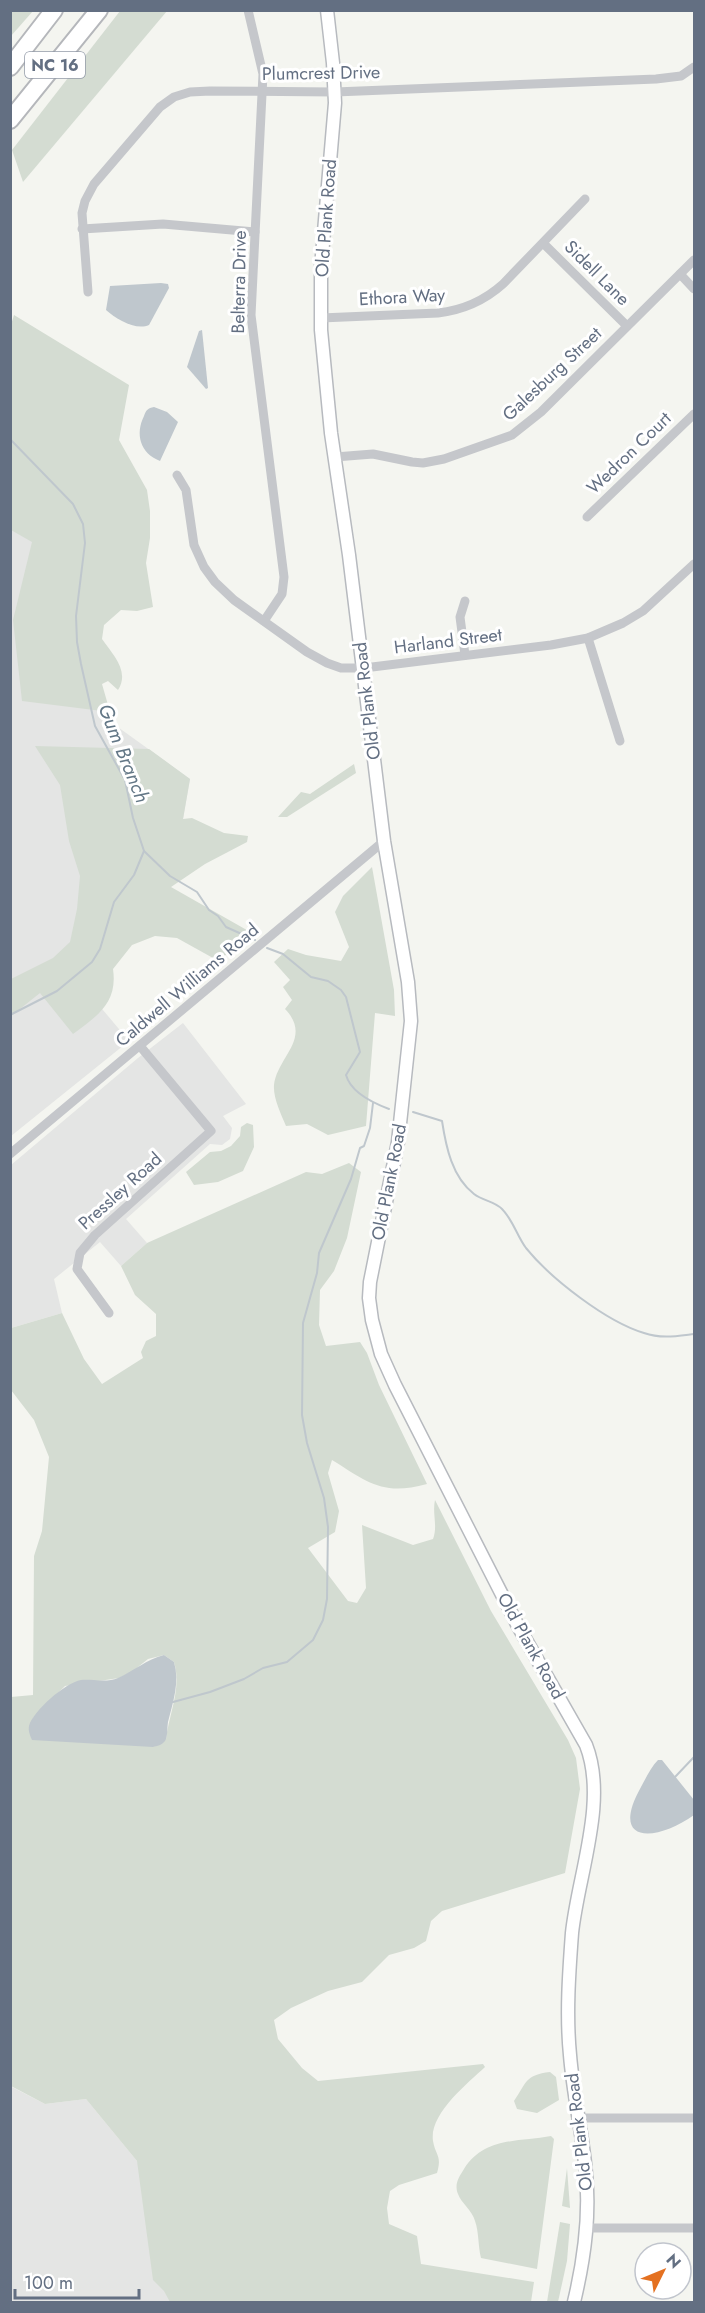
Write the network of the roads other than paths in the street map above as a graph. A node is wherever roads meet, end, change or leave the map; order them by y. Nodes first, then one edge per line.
1 (54, 10) edge
2 (99, 10) edge
3 (248, 10) edge
4 (327, 10) edge
5 (10, 67) edge
6 (694, 67) edge
7 (263, 90) junction
8 (335, 92) junction
9 (10, 120) edge
10 (585, 199) dead end
11 (82, 230) junction
12 (255, 232) junction
13 (544, 244) junction
14 (694, 260) edge
15 (680, 274) junction
16 (694, 289) edge
17 (88, 292) dead end
18 (321, 318) junction
19 (627, 326) junction
20 (694, 414) edge
21 (335, 457) junction
22 (177, 475) dead end
23 (587, 517) dead end
24 (694, 564) edge
25 (465, 602) dead end
26 (264, 621) junction
27 (588, 638) junction
28 (465, 655) junction
29 (364, 668) junction
30 (620, 741) dead end
31 (384, 841) junction
32 (140, 1046) junction
33 (10, 1154) edge
34 (109, 1313) dead end
35 (578, 2118) junction
36 (694, 2118) edge
37 (587, 2228) junction
38 (694, 2228) edge
39 (574, 2302) edge

1 - 5 highway, NC 16
2 - 9 highway, NC 16
3 - 7 street, Belterra Drive
4 - 8 street, Old Plank Road
6 - 8 street, Plumcrest Drive
7 - 8 street, Plumcrest Drive
7 - 11 street, Plumcrest Drive
7 - 12 street, Belterra Drive
8 - 18 street, Old Plank Road
10 - 13 street, Ethora Way
11 - 12 street
11 - 17 street, Plumcrest Drive
12 - 26 street, Belterra Drive
13 - 18 street, Ethora Way
13 - 19 street, Sidell Lane
14 - 15 street, Galesburg Street
15 - 16 street
15 - 19 street, Galesburg Street
18 - 21 street, Old Plank Road
19 - 21 street, Galesburg Street
20 - 23 street, Wedron Court
21 - 29 street, Old Plank Road
22 - 26 street, Harland Street
24 - 27 street, Harland Street
25 - 28 street
26 - 29 street, Harland Street
27 - 28 street, Harland Street
27 - 30 street
28 - 29 street, Harland Street
29 - 31 street, Old Plank Road
31 - 32 street, Caldwell Williams Road
31 - 35 street, Old Plank Road
32 - 33 street, Caldwell Williams Road
32 - 34 street, Pressley Road
35 - 36 street
35 - 37 street, Old Plank Road
37 - 38 street
37 - 39 street, Old Plank Road

